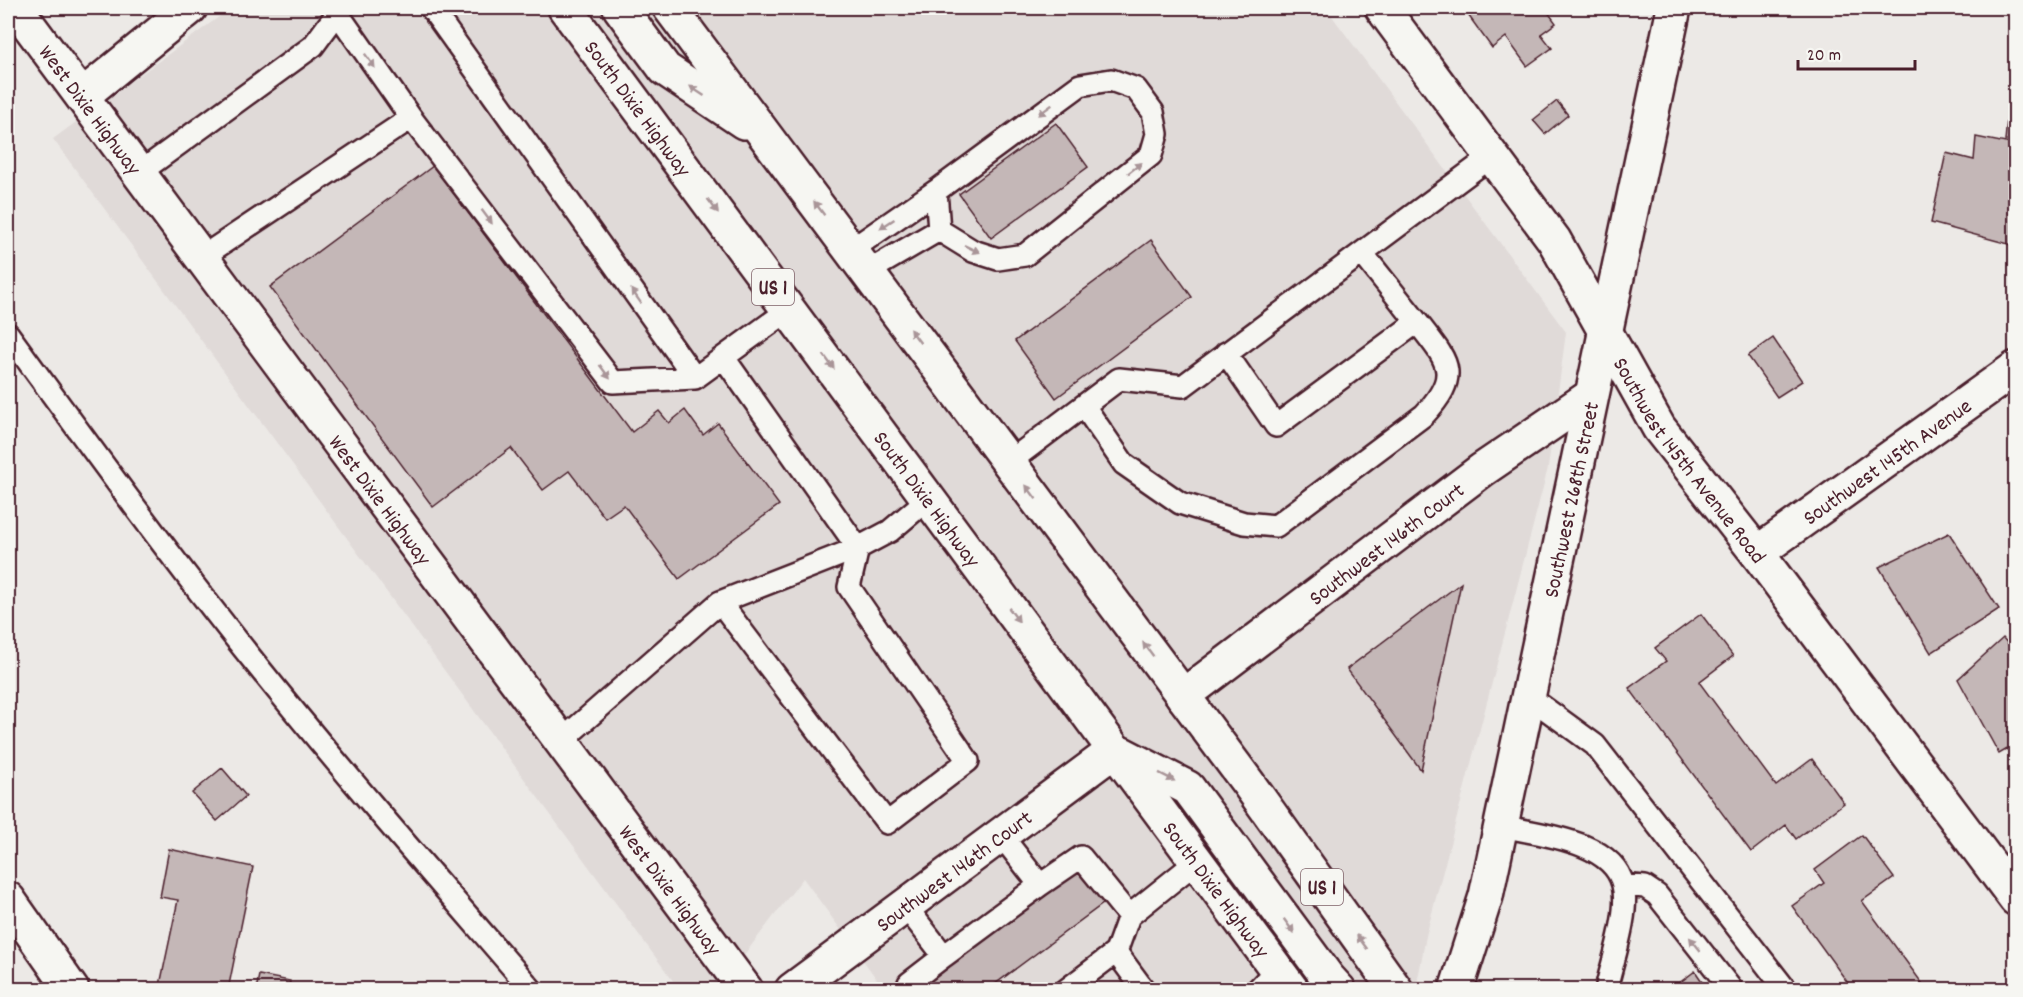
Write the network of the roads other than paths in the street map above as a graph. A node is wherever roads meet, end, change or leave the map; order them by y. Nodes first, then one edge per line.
1 (16, 8) edge
2 (190, 8) edge
3 (431, 8) edge
4 (565, 8) edge
5 (620, 8) edge
6 (670, 8) edge
7 (1382, 8) edge
8 (1674, 8) edge
9 (337, 9) edge
10 (82, 96) junction
11 (411, 118) junction
12 (764, 135) junction
13 (1492, 156) junction
14 (139, 173) junction
15 (936, 191) junction
16 (939, 230) junction
17 (1362, 253) junction
18 (202, 257) junction
19 (859, 261) junction
20 (790, 309) junction
21 (1417, 322) junction
22 (1606, 333) junction
23 (8, 334) edge
24 (1226, 353) junction
25 (724, 358) junction
26 (2016, 368) edge
27 (694, 378) junction
28 (1591, 396) junction
29 (1084, 406) junction
30 (1009, 462) junction
31 (928, 498) junction
32 (858, 548) junction
33 (1757, 553) junction
34 (720, 602) junction
35 (1183, 696) junction
36 (1528, 696) junction
37 (561, 741) junction
38 (1115, 750) junction
39 (1501, 826) junction
40 (1001, 835) junction
41 (1196, 862) junction
42 (1040, 885) junction
43 (1623, 885) junction
44 (8, 899) edge
45 (2016, 899) edge
46 (906, 907) junction
47 (1130, 916) junction
48 (1116, 952) junction
49 (944, 956) junction
50 (1275, 983) edge
51 (807, 986) edge
52 (72, 990) edge
53 (532, 990) edge
54 (746, 990) edge
55 (914, 990) edge
56 (1066, 990) edge
57 (1144, 990) edge
58 (1339, 990) edge
59 (1396, 990) edge
60 (1456, 990) edge
61 (1606, 990) edge
62 (1732, 990) edge
63 (1786, 990) edge

1 - 10 main road, West Dixie Highway
2 - 10 main road
27 -> 3 lane
4 -> 20 main road, South Dixie Highway / US 1
12 -> 5 main road
6 - 12 main road, US 1
7 - 13 main road, Southwest 145th Avenue Road
8 - 22 main road, Southwest 268th Street
9 -> 11 lane
9 - 14 lane
10 - 14 main road, West Dixie Highway
11 - 18 lane
11 -> 27 lane
19 -> 12 main road, US 1
13 - 17 lane
13 - 22 main road, Southwest 145th Avenue Road
14 - 18 main road, West Dixie Highway
15 - 16 lane
16 -> 15 lane
15 -> 19 lane
16 - 19 lane
17 - 21 lane
17 - 24 lane
18 - 37 main road, West Dixie Highway
30 -> 19 main road, US 1
20 - 25 lane
20 -> 31 main road, South Dixie Highway / US 1
21 - 24 lane
21 - 29 lane
22 - 28 main road, Southwest 268th Street
22 - 33 main road, Southwest 145th Avenue Road
23 - 53 lane
24 - 29 lane
25 - 27 lane
25 - 32 lane
26 - 33 main road, Southwest 145th Avenue
28 - 35 main road, Southwest 146th Court
28 - 36 main road, Southwest 268th Street
29 - 30 lane
35 -> 30 main road, US 1
31 - 32 lane
31 -> 38 main road, South Dixie Highway / US 1
32 - 34 lane
32 - 34 lane
33 - 45 main road, Southwest 145th Avenue Road
34 - 37 lane
59 -> 35 main road, US 1
36 - 39 main road, Southwest 268th Street
36 - 63 lane
37 - 54 main road, West Dixie Highway
38 - 40 main road, Southwest 146th Court
38 - 41 main road, South Dixie Highway / US 1
38 -> 58 main road
39 - 43 lane
39 - 60 main road, Southwest 268th Street
40 - 42 lane
40 - 46 main road, Southwest 146th Court
41 - 47 lane
41 - 50 main road, South Dixie Highway / US 1
42 - 47 lane
42 - 49 lane
43 - 61 lane
62 -> 43 lane
44 - 52 main road
46 - 49 lane
46 - 51 main road, Southwest 146th Court
47 - 48 lane
48 - 56 lane
48 - 57 lane
49 - 55 lane

